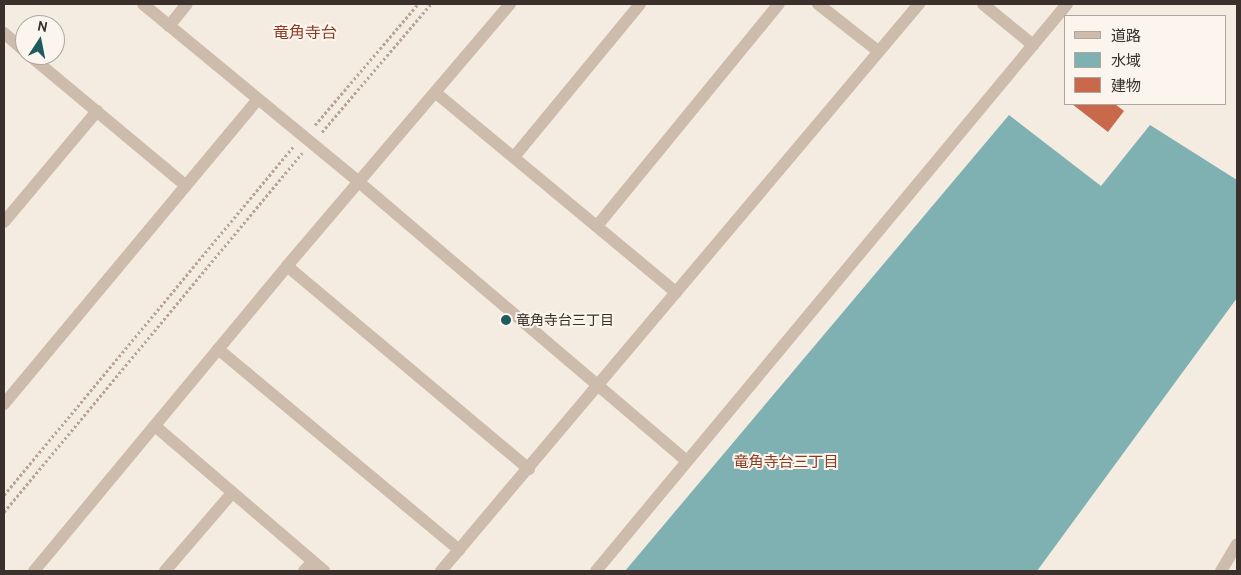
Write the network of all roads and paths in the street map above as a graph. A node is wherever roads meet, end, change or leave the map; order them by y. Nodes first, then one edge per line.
1 (143, 4) edge
2 (187, 4) edge
3 (418, 4) edge
4 (430, 4) edge
5 (510, 4) edge
6 (640, 4) edge
7 (779, 4) edge
8 (818, 4) edge
9 (919, 4) edge
10 (983, 4) edge
11 (1068, 4) edge
12 (169, 26) junction
13 (1033, 45) junction
14 (878, 51) junction
15 (41, 65) edge
16 (436, 93) junction
17 (257, 100) junction
18 (97, 112) junction
19 (314, 126) dead end
20 (321, 132) dead end
21 (294, 146) dead end
22 (303, 153) dead end
23 (514, 157) junction
24 (360, 183) junction
25 (185, 186) junction
26 (4, 222) edge
27 (597, 226) junction
28 (287, 266) junction
29 (676, 292) junction
30 (218, 349) junction
31 (600, 386) junction
32 (4, 404) edge
33 (155, 426) junction
34 (687, 460) junction
35 (529, 469) junction
36 (232, 493) junction
37 (4, 495) edge
38 (4, 512) edge
39 (1237, 544) edge
40 (459, 550) junction
41 (308, 566) edge
42 (34, 571) edge
43 (165, 571) edge
44 (324, 571) edge
45 (441, 571) edge
46 (596, 571) edge
47 (1221, 571) edge

1 - 12 street
2 - 12 street
3 - 19 path
4 - 20 path
5 - 16 street
6 - 23 street
7 - 27 street
8 - 14 street
9 - 14 street
10 - 13 street
11 - 13 street
12 - 17 street
13 - 34 street
14 - 29 street
15 - 18 street
16 - 23 street
16 - 24 street
17 - 24 street
17 - 25 street
18 - 25 street
18 - 26 street
21 - 37 path
22 - 38 path
23 - 27 street
24 - 28 street
24 - 31 street
25 - 32 street
27 - 29 street
28 - 30 street
28 - 35 street
29 - 31 street
30 - 33 street
30 - 40 street
31 - 34 street
31 - 35 street
33 - 36 street
33 - 42 street
34 - 46 street
35 - 40 street
36 - 41 street
36 - 43 street
39 - 47 street
40 - 45 street
41 - 44 street

